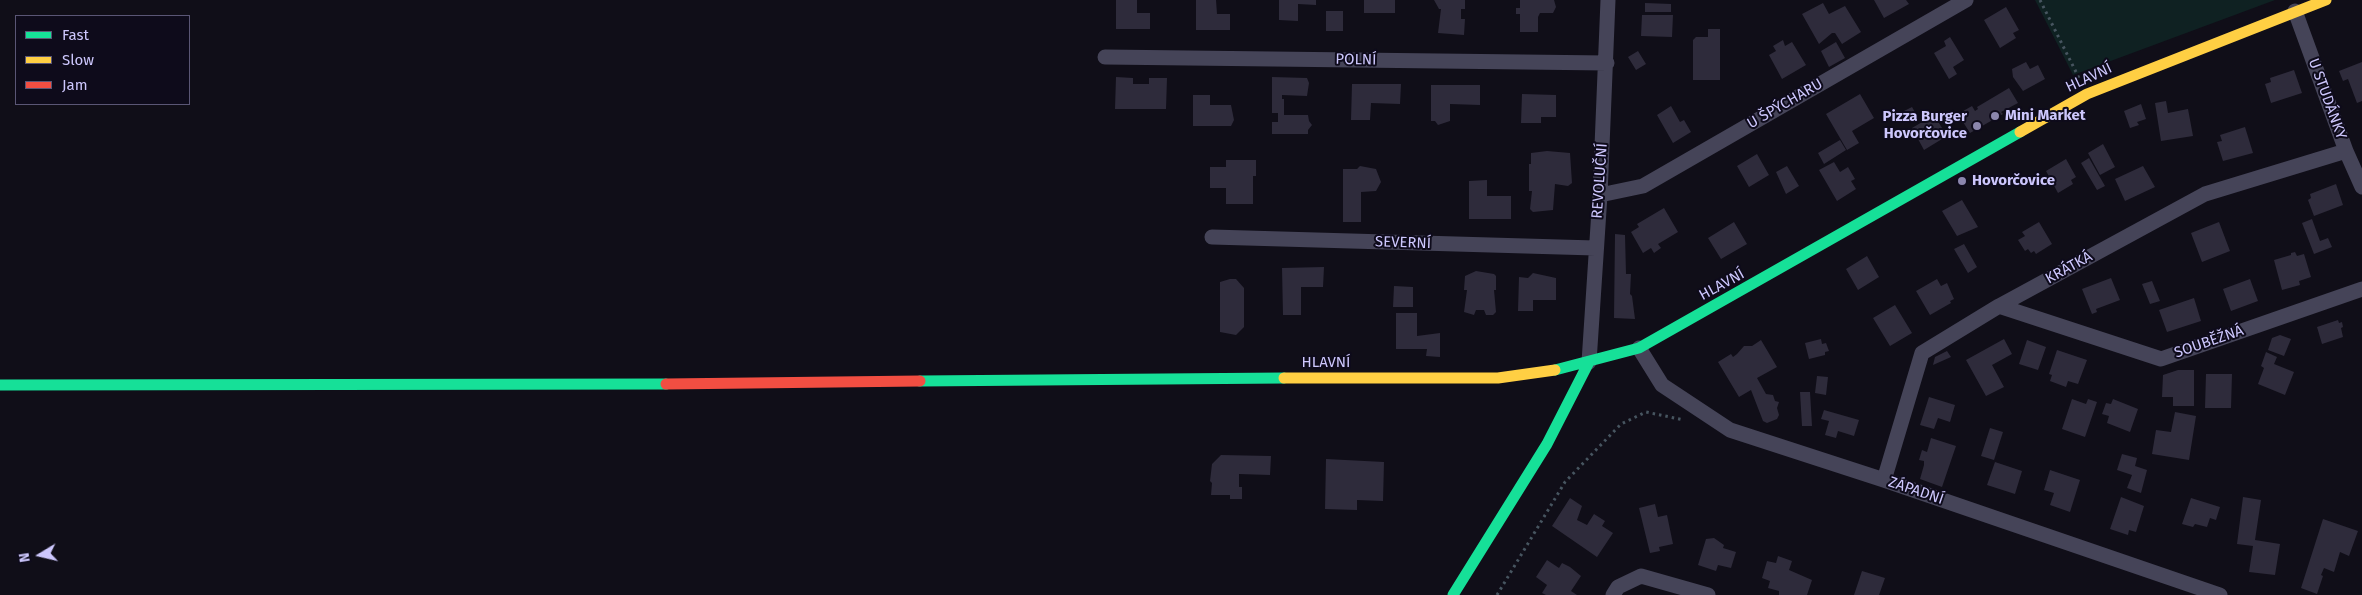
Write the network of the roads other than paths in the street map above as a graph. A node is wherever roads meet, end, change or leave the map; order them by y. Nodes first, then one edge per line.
1 (1608, 0) edge
2 (1966, 0) edge
3 (2326, 0) edge
4 (2295, 11) junction
5 (1105, 57) dead end
6 (1607, 63) junction
7 (2346, 151) junction
8 (2362, 187) edge
9 (1600, 195) junction
10 (1212, 237) dead end
11 (1595, 248) junction
12 (2362, 289) edge
13 (1999, 306) junction
14 (1639, 348) junction
15 (1589, 362) junction
16 (0, 385) edge
17 (1884, 480) junction
18 (1453, 595) edge
19 (1613, 595) edge
20 (1708, 595) edge
21 (2220, 595) edge

1 - 6 street, REVOLUČNÍ
2 - 9 street, U ŠPÝCHARU
3 - 4 street, HLAVNÍ
4 - 7 street, U STUDÁNKY
4 - 14 street, HLAVNÍ
5 - 6 street, POLNÍ
6 - 9 street, REVOLUČNÍ
7 - 8 street, U STUDÁNKY
7 - 13 street, KRÁTKÁ
9 - 11 street, REVOLUČNÍ
10 - 11 street, SEVERNÍ
11 - 15 street, REVOLUČNÍ
12 - 13 street, SOUBĚŽNÁ
13 - 17 street, KRÁTKÁ
14 - 15 street, HLAVNÍ
14 - 17 street, ZÁPADNÍ
15 - 16 street, HLAVNÍ
15 - 18 street
17 - 21 street, ZÁPADNÍ
19 - 20 street

